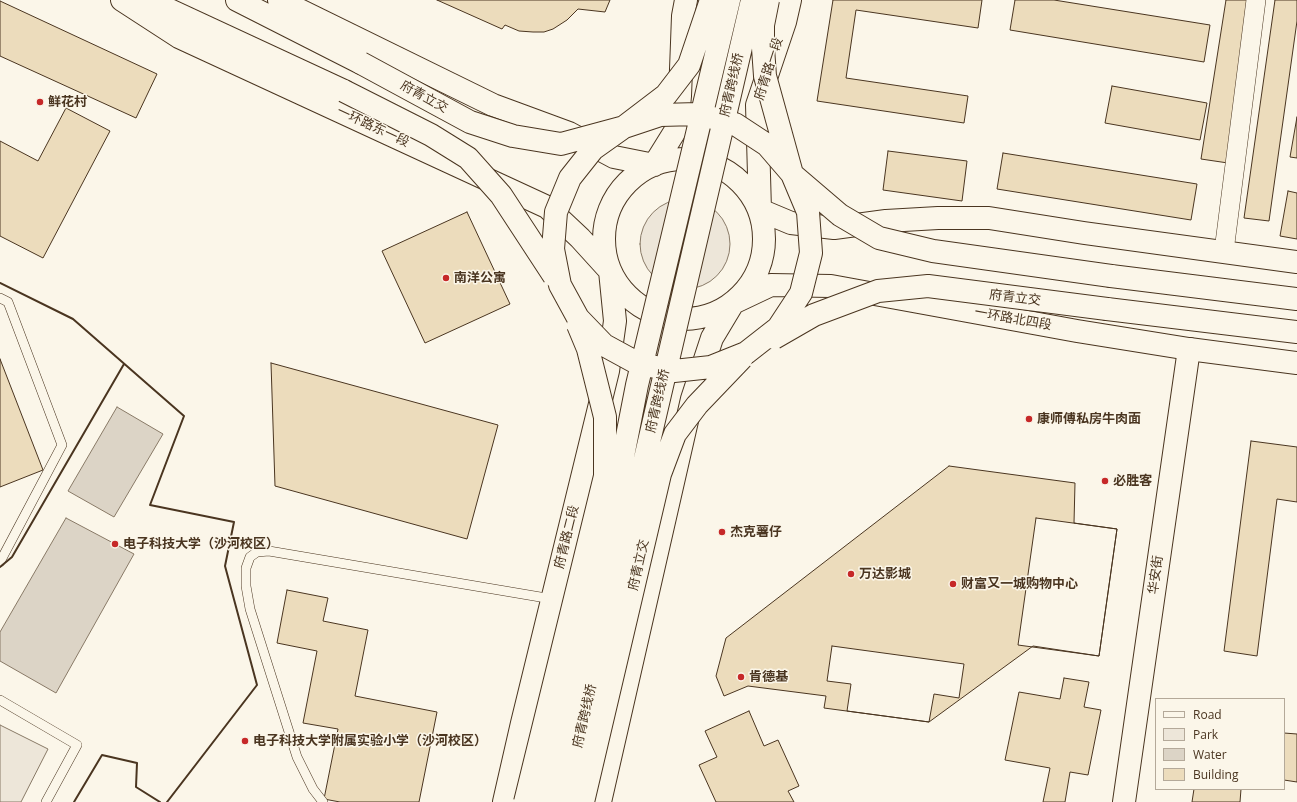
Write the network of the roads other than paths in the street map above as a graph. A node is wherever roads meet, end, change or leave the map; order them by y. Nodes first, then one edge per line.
1 (122, 0) edge
2 (148, 0) edge
3 (237, 0) edge
4 (279, 0) edge
5 (686, 0) edge
6 (711, 0) edge
7 (729, 0) edge
8 (752, 0) edge
9 (768, 0) edge
10 (790, 0) edge
11 (1256, 0) edge
12 (624, 127) junction
13 (654, 165) junction
14 (792, 174) junction
15 (760, 210) junction
16 (1224, 252) junction
17 (1297, 262) edge
18 (610, 271) junction
19 (560, 286) junction
20 (0, 298) edge
21 (1297, 299) edge
22 (733, 303) junction
23 (1297, 332) edge
24 (1189, 349) junction
25 (746, 353) junction
26 (1297, 363) edge
27 (0, 562) edge
28 (553, 599) junction
29 (0, 700) edge
30 (46, 802) edge
31 (323, 802) edge
32 (504, 802) edge
33 (525, 802) edge
34 (546, 802) edge
35 (565, 802) edge
36 (583, 802) edge
37 (600, 802) edge
38 (1124, 802) edge

1 - 18 main road, 一环路东一段
2 - 19 main road, bridge
3 - 12 main road, 府青立交, bridge
4 - 13 main road
5 - 13 main road
6 - 12 main road, 府青立交, bridge
7 - 34 main road, 府青跨线桥, bridge
8 - 35 main road, 府青跨线桥, bridge
9 - 14 main road, 府青立交, bridge
10 - 15 main road, 府青路一段
11 - 16 street
12 - 14 main road, 府青立交, bridge
12 - 19 main road, 府青立交, bridge
13 - 15 main road
13 - 18 main road
14 - 21 main road, 府青立交, bridge
14 - 25 main road, 府青立交, bridge
15 - 16 main road
15 - 22 main road
16 - 17 main road
18 - 22 main road
18 - 28 main road, 府青路二段
19 - 25 main road, 府青立交, bridge
19 - 33 main road, bridge
20 - 27 lane
22 - 24 main road, 一环路北四段
22 - 37 main road
23 - 25 main road, 府青立交, bridge
24 - 26 main road, 一环路北四段
24 - 38 main road, 华安街
25 - 36 main road, 府青立交, bridge
28 - 31 lane
28 - 32 main road, 府青路二段
29 - 30 lane

